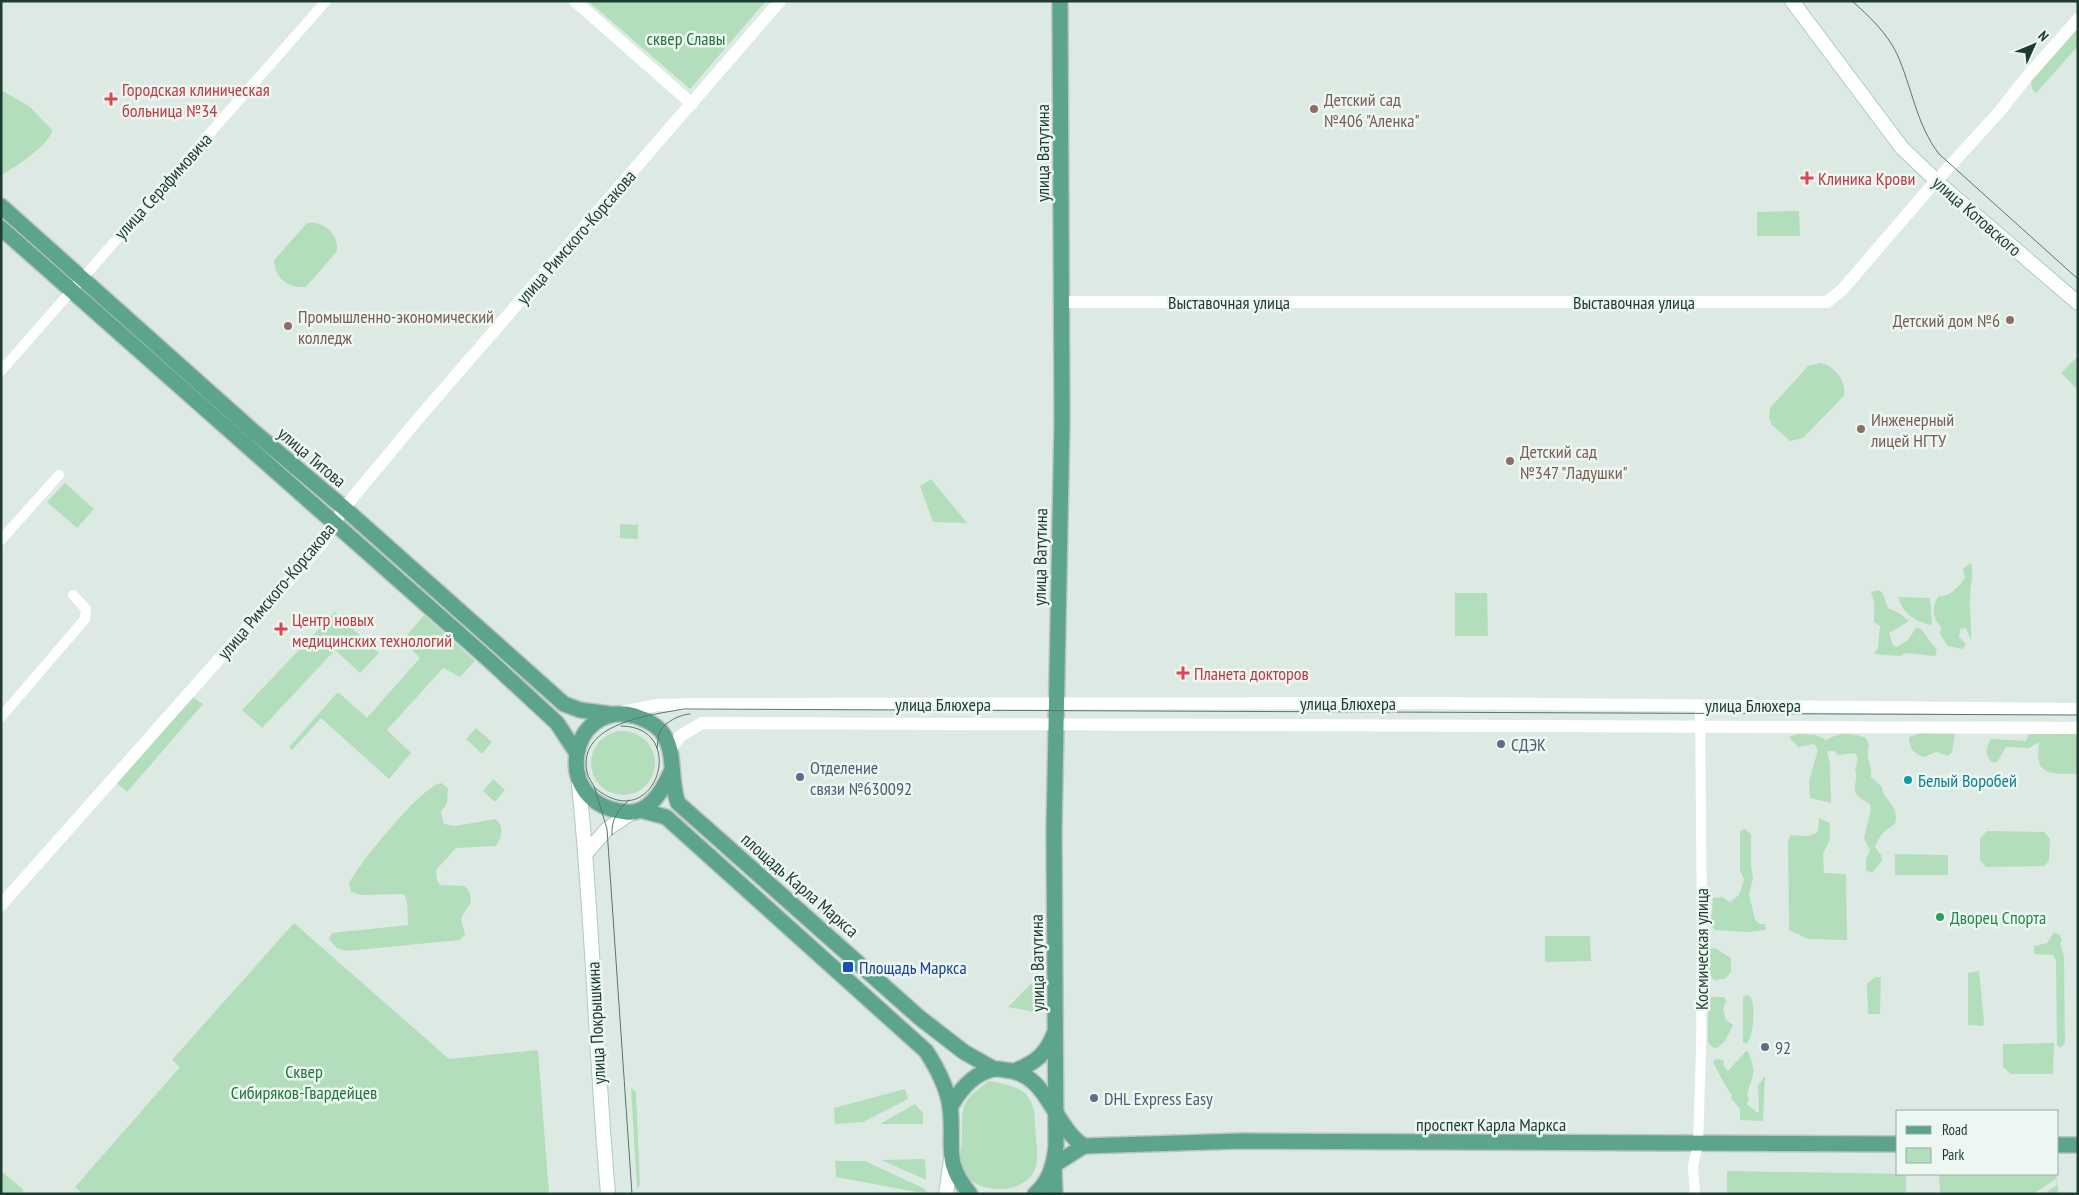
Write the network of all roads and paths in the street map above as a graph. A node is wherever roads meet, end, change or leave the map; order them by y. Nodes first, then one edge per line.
1 (326, 1) edge
2 (576, 1) edge
3 (780, 1) edge
4 (1060, 1) edge
5 (1792, 1) edge
6 (2078, 19) edge
7 (692, 104) junction
8 (1936, 181) junction
9 (1, 206) edge
10 (1, 228) edge
11 (82, 278) junction
12 (72, 290) junction
13 (1062, 302) junction
14 (2078, 303) edge
15 (1, 372) edge
16 (59, 475) dead end
17 (344, 508) junction
18 (335, 522) junction
19 (1, 540) edge
20 (73, 595) dead end
21 (1055, 703) junction
22 (1700, 705) junction
23 (2078, 709) edge
24 (614, 714) junction
25 (1, 717) edge
26 (1055, 725) junction
27 (1701, 727) junction
28 (2078, 728) edge
29 (670, 750) junction
30 (576, 752) junction
31 (671, 772) junction
32 (579, 785) junction
33 (636, 812) junction
34 (586, 852) junction
35 (1, 905) edge
36 (1057, 1026) junction
37 (994, 1069) junction
38 (1017, 1070) junction
39 (950, 1108) junction
40 (1056, 1114) junction
41 (1698, 1144) junction
42 (1896, 1144) edge
43 (2059, 1145) edge
44 (2078, 1145) edge
45 (1084, 1146) junction
46 (951, 1160) junction
47 (1054, 1165) junction
48 (608, 1194) edge
49 (946, 1194) edge
50 (970, 1194) edge
51 (1035, 1194) edge
52 (1055, 1194) edge
53 (1694, 1194) edge

1 - 11 street, улица Серафимовича
2 - 7 street
3 - 7 street, улица Римского-Корсакова
4 - 13 main road, улица Ватутина
5 - 8 main road, улица Котовского
6 - 8 street, Выставочная улица
7 - 17 street, улица Римского-Корсакова
8 - 13 street, Выставочная улица
8 - 14 main road, улица Котовского
9 - 11 main road, улица Титова
10 - 12 main road, улица Титова
11 - 12 street, улица Серафимовича
11 - 17 main road, улица Титова
12 - 15 street, улица Серафимовича
12 - 18 main road, улица Титова
13 - 21 main road, улица Ватутина
16 - 19 street
17 - 18 street, улица Римского-Корсакова
17 - 24 main road, улица Титова
18 - 30 main road, улица Титова
18 - 35 street, улица Римского-Корсакова
20 - 25 street
21 - 22 street, улица Блюхера
21 - 24 street, улица Блюхера
21 - 26 main road, улица Ватутина
22 - 23 street, улица Блюхера
22 - 27 street, Космическая улица
24 - 29 main road, площадь Карла Маркса
24 - 30 main road
26 - 27 street, улица Блюхера
26 - 29 street, улица Блюхера
26 - 36 main road, улица Ватутина
27 - 28 street, улица Блюхера
27 - 41 street, Космическая улица
29 - 31 main road, площадь Карла Маркса
30 - 32 main road
31 - 33 main road
31 - 37 main road, площадь Карла Маркса
32 - 33 main road
32 - 34 main road, улица Покрышкина
33 - 34 main road
33 - 39 main road
34 - 48 main road, улица Покрышкина
36 - 38 main road
36 - 40 main road, улица Ватутина
37 - 38 main road, площадь Карла Маркса
37 - 39 main road, площадь Карла Маркса
38 - 40 main road
39 - 46 main road
40 - 45 main road
40 - 47 main road
41 - 42 main road, проспект Карла Маркса
41 - 45 main road, проспект Карла Маркса
41 - 53 street, Космическая улица
43 - 44 main road
45 - 47 main road
46 - 49 main road
46 - 50 main road
47 - 51 main road
47 - 52 main road

